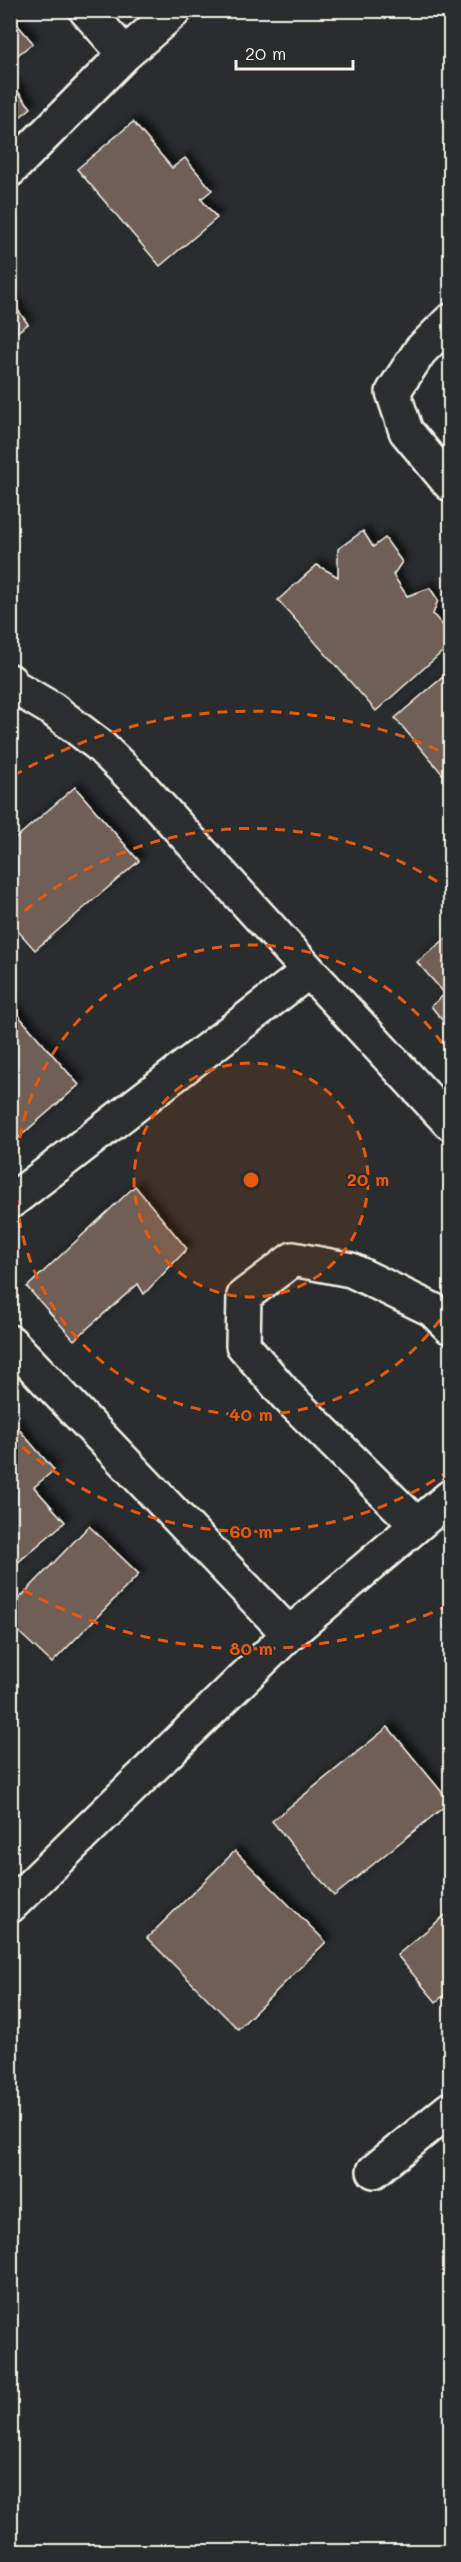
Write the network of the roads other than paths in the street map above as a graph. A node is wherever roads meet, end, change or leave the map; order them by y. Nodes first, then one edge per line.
1 (86, 10) edge
2 (175, 10) edge
3 (125, 54) junction
4 (10, 170) edge
5 (450, 321) edge
6 (450, 484) edge
7 (11, 685) edge
8 (309, 971) junction
9 (450, 1123) edge
10 (10, 1202) edge
11 (450, 1327) edge
12 (10, 1342) edge
13 (450, 1497) edge
14 (417, 1525) junction
15 (289, 1634) junction
16 (10, 1906) edge
17 (450, 2109) edge
18 (374, 2171) dead end

1 - 3 street
2 - 3 street
3 - 4 street
5 - 6 street
7 - 8 street
8 - 9 street
8 - 10 street
11 - 14 street
12 - 15 street
13 - 14 street
14 - 15 street
15 - 16 street
17 - 18 street

